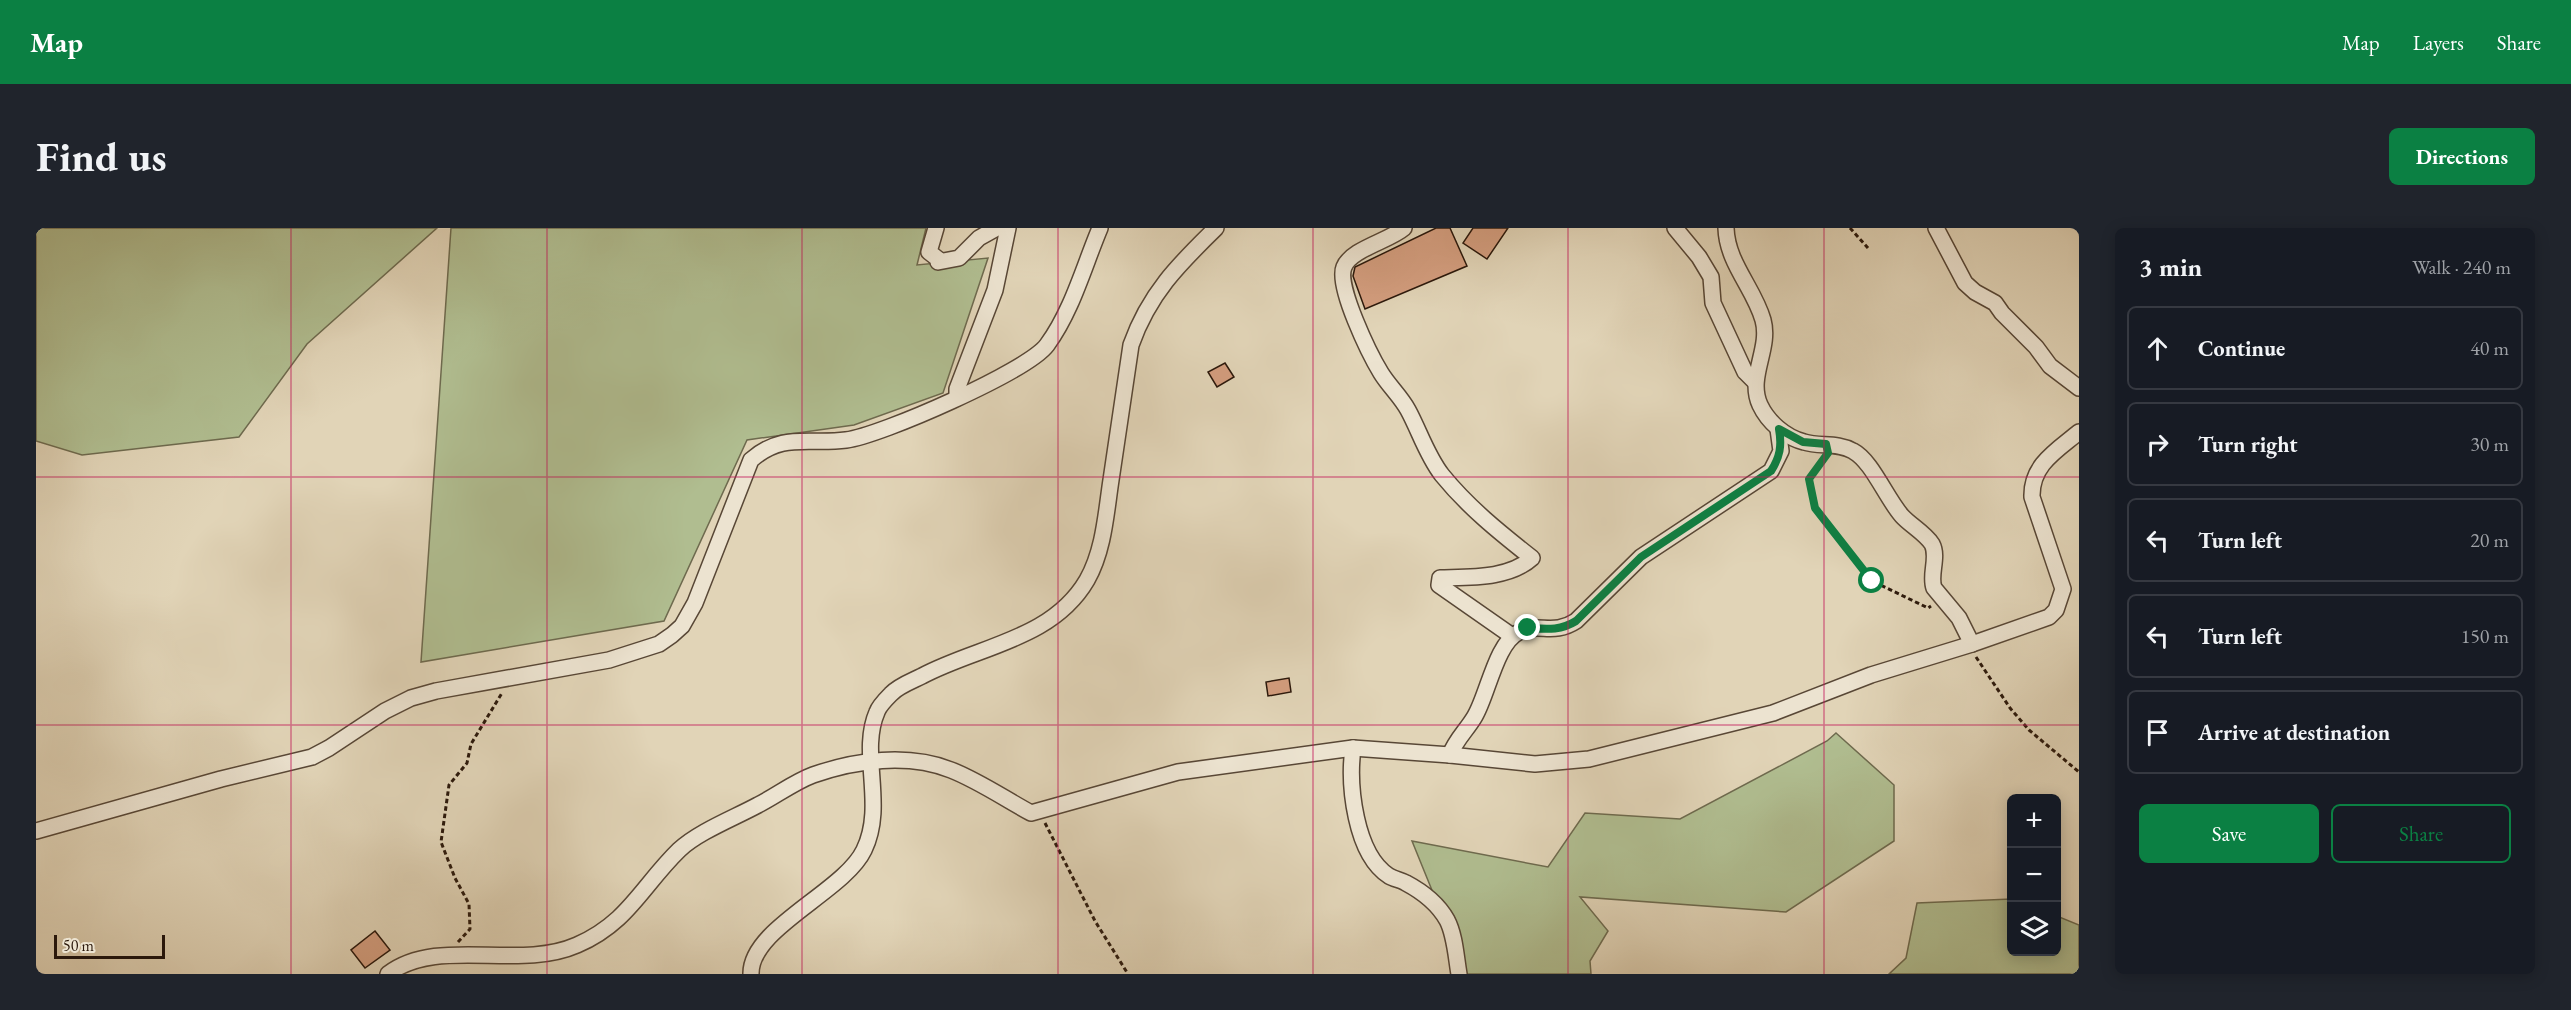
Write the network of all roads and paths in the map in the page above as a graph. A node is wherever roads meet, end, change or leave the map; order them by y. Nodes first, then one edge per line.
1 (936, 228) edge
2 (997, 228) edge
3 (1008, 228) edge
4 (1100, 228) edge
5 (1216, 228) edge
6 (1404, 228) edge
7 (1675, 228) edge
8 (1725, 228) edge
9 (1850, 228) edge
10 (1936, 228) edge
11 (1868, 248) dead end
12 (1755, 382) junction
13 (2079, 388) edge
14 (957, 398) junction
15 (1779, 429) junction
16 (2079, 432) edge
17 (1826, 444) junction
18 (1942, 598) junction
19 (1512, 636) junction
20 (1972, 644) junction
21 (511, 679) junction
22 (1353, 748) junction
23 (1450, 755) junction
24 (872, 762) junction
25 (2079, 772) edge
26 (1038, 811) junction
27 (36, 831) edge
28 (445, 956) junction
29 (388, 974) edge
30 (751, 974) edge
31 (1128, 974) edge
32 (1459, 974) edge

1 - 2 street
3 - 14 street
4 - 14 street
5 - 24 street
6 - 19 street
7 - 12 street
8 - 12 street
9 - 11 path
10 - 13 street
12 - 15 street
14 - 21 street
15 - 17 street
15 - 19 street
16 - 20 street
17 - 18 street
17 - 18 path
18 - 20 street
19 - 23 street
20 - 23 street
20 - 25 path
21 - 27 street
21 - 28 path
22 - 23 street
22 - 26 street
22 - 32 street
24 - 26 street
24 - 28 street
24 - 30 street
26 - 31 path
28 - 29 street

